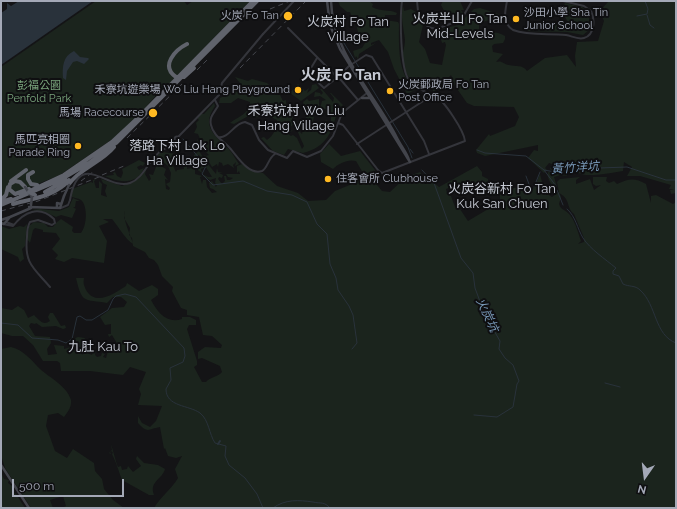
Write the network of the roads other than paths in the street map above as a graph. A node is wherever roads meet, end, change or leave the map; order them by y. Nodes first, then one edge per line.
1 (253, 1) edge
2 (258, 1) edge
3 (402, 1) edge
4 (417, 1) edge
5 (472, 1) edge
6 (506, 1) edge
7 (563, 1) edge
8 (293, 2) edge
9 (329, 2) edge
10 (288, 28) dead end
11 (337, 40) junction
12 (216, 43) junction
13 (187, 44) dead end
14 (317, 57) junction
15 (316, 62) junction
16 (322, 62) junction
17 (352, 64) junction
18 (188, 66) junction
19 (349, 66) junction
20 (174, 72) dead end
21 (335, 74) junction
22 (170, 75) dead end
23 (340, 75) junction
24 (334, 80) junction
25 (341, 80) junction
26 (369, 91) junction
27 (162, 92) junction
28 (367, 94) junction
29 (431, 96) junction
30 (362, 98) junction
31 (370, 98) junction
32 (356, 99) junction
33 (215, 100) junction
34 (359, 100) junction
35 (352, 105) junction
36 (407, 113) junction
37 (338, 123) junction
38 (389, 123) junction
39 (178, 137) junction
40 (218, 137) junction
41 (225, 137) junction
42 (174, 139) junction
43 (118, 142) junction
44 (177, 142) junction
45 (225, 143) junction
46 (357, 144) junction
47 (169, 145) junction
48 (268, 150) junction
49 (276, 154) junction
50 (429, 155) junction
51 (270, 159) junction
52 (410, 162) junction
53 (26, 170) dead end
54 (33, 172) dead end
55 (50, 181) junction
56 (69, 183) junction
57 (37, 185) junction
58 (25, 187) joint
59 (31, 193) junction
60 (1, 201) edge
61 (56, 204) junction
62 (1, 205) edge
63 (60, 206) junction
64 (29, 207) junction
65 (49, 208) junction
66 (3, 221) edge
67 (50, 287) dead end
68 (1, 465) edge
69 (29, 508) edge

1 - 18 highway
2 - 12 highway
3 - 29 street
4 - 5 street
6 - 7 street
8 - 33 street, bridge
9 - 11 main road
10 - 14 street
11 - 17 main road
11 - 19 main road
12 - 13 highway, bridge
12 - 43 highway
14 - 15 street
14 - 16 street
15 - 16 street
15 - 24 street
16 - 21 street
17 - 19 street
17 - 26 main road
17 - 36 street
18 - 20 highway
18 - 27 highway
19 - 23 street
19 - 28 main road
21 - 23 street
21 - 24 street
22 - 27 highway
23 - 25 street
24 - 25 street
25 - 32 street
26 - 28 street
26 - 38 main road
27 - 55 highway
28 - 30 street
28 - 31 main road
29 - 36 street
29 - 50 street
30 - 31 main road
30 - 34 street
31 - 38 main road
32 - 34 street
32 - 35 street
33 - 39 street
33 - 40 street
34 - 35 street
35 - 37 street
36 - 38 street
36 - 50 street
37 - 46 street
37 - 49 street
38 - 46 street
38 - 52 main road
39 - 42 street
39 - 44 street
40 - 41 street
40 - 45 street
41 - 45 street
41 - 48 street
42 - 44 street
42 - 47 street
43 - 56 highway
43 - 59 highway
44 - 47 street
45 - 51 street
46 - 52 street
47 - 63 street, bridge
48 - 49 street
48 - 51 street
49 - 51 street
50 - 52 street
53 - 60 highway
54 - 57 highway
55 - 57 highway
55 - 59 highway
56 - 62 highway
56 - 63 main road, bridge
57 - 58 highway
58 - 59 main road, bridge
59 - 60 highway
59 - 62 highway
59 - 64 main road, bridge
61 - 63 main road
61 - 63 main road
61 - 65 main road
63 - 65 main road
64 - 65 main road
64 - 66 main road
66 - 67 street
68 - 69 main road

